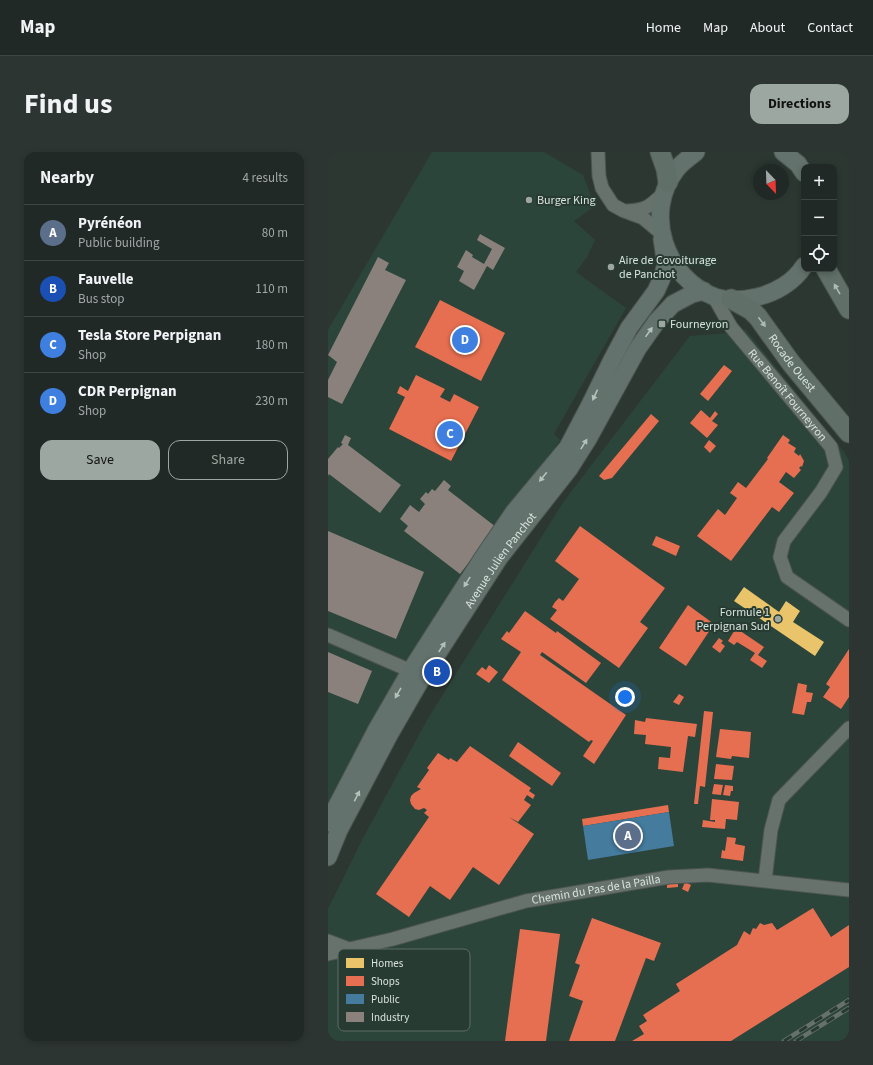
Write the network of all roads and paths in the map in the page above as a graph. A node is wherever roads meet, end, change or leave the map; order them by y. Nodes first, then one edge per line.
1 (660, 152) edge
2 (696, 152) edge
3 (783, 152) edge
4 (598, 156) edge
5 (801, 163) edge
6 (666, 188) junction
7 (624, 211) junction
8 (662, 236) junction
9 (801, 270) edge
10 (828, 272) edge
11 (716, 296) junction
12 (849, 309) edge
13 (849, 433) edge
14 (849, 620) edge
15 (328, 635) edge
16 (417, 673) junction
17 (849, 728) edge
18 (332, 822) edge
19 (328, 857) edge
20 (765, 880) junction
21 (849, 890) edge
22 (328, 941) edge
23 (350, 949) joint
24 (338, 952) edge
25 (328, 954) edge

1 - 6 highway
2 - 6 main road
3 - 5 main road
4 - 7 street
6 - 7 street
6 - 8 main road, Avenue Julien Panchot
7 - 8 street
8 - 11 main road
8 -> 16 main road, Avenue Julien Panchot
9 - 11 main road, Avenue Julien Panchot
12 -> 10 highway
11 -> 13 highway, Rocade Ouest
11 - 14 street, Rue Benoît Fourneyron
16 -> 11 main road, Avenue Julien Panchot
15 - 16 street
16 - 18 main road, Avenue Julien Panchot
17 - 20 street
18 - 19 main road, Avenue Julien Panchot
20 - 21 street, Chemin du Pas de la Pailla
20 - 23 street, Chemin du Pas de la Pailla
22 - 23 street
24 - 25 street, Chemin du Pas de la Pailla

